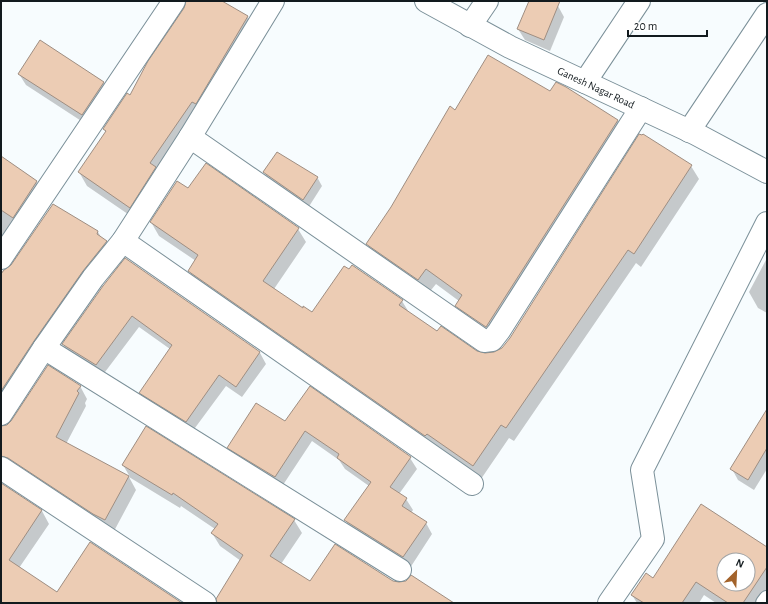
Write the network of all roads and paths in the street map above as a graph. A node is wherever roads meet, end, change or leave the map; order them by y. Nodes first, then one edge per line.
1 (174, 1) edge
2 (273, 1) edge
3 (426, 1) edge
4 (488, 1) edge
5 (638, 1) edge
6 (767, 14) edge
7 (470, 26) junction
8 (585, 82) junction
9 (641, 108) junction
10 (690, 131) junction
11 (190, 137) junction
12 (767, 172) edge
13 (767, 223) edge
14 (122, 241) junction
15 (1, 258) edge
16 (44, 348) junction
17 (1, 414) edge
18 (1, 468) edge
19 (472, 484) dead end
20 (400, 570) dead end
21 (767, 599) edge
22 (205, 603) edge
23 (609, 603) edge
24 (764, 603) edge

1 - 15 street
2 - 11 street
3 - 7 street, Ganesh Nagar Road
4 - 7 street
5 - 8 street
6 - 10 street
7 - 8 street, Ganesh Nagar Road
8 - 9 street, Ganesh Nagar Road
9 - 10 street, Ganesh Nagar Road
9 - 11 street
10 - 12 street, Ganesh Nagar Road
11 - 14 street
13 - 23 street
14 - 16 street
14 - 19 street
16 - 17 street
16 - 20 street
18 - 22 street
21 - 24 lane

